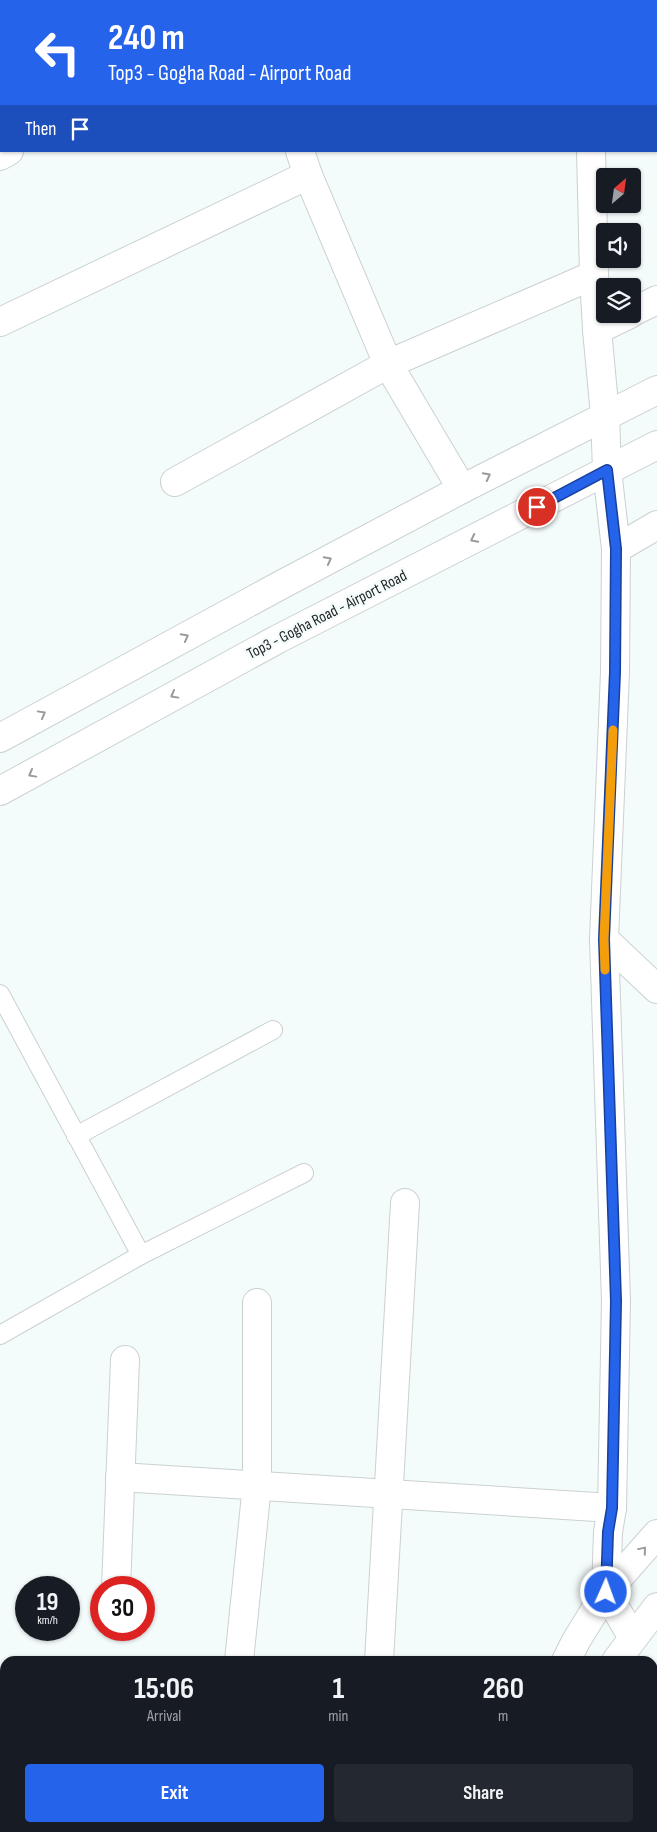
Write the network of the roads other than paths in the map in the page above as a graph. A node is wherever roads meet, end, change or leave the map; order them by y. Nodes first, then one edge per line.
1 (591, 152) edge
2 (304, 163) edge
3 (594, 275) junction
4 (657, 300) edge
5 (641, 308) edge
6 (0, 322) edge
7 (611, 323) edge
8 (597, 330) junction
9 (388, 364) junction
10 (657, 390) edge
11 (605, 415) junction
12 (657, 445) edge
13 (607, 470) junction
14 (175, 482) dead end
15 (462, 489) junction
16 (657, 525) edge
17 (616, 549) junction
18 (0, 738) edge
19 (0, 791) edge
20 (604, 939) junction
21 (657, 988) edge
22 (0, 994) edge
23 (273, 1030) dead end
24 (76, 1136) junction
25 (304, 1173) dead end
26 (405, 1203) dead end
27 (141, 1255) junction
28 (257, 1303) dead end
29 (0, 1335) edge
30 (125, 1360) dead end
31 (120, 1477) junction
32 (257, 1485) junction
33 (388, 1493) junction
34 (612, 1508) junction
35 (657, 1534) edge
36 (116, 1576) edge
37 (606, 1592) junction
38 (657, 1607) edge
39 (633, 1638) junction
40 (240, 1656) edge
41 (379, 1656) edge
42 (568, 1656) edge
43 (620, 1656) edge

1 - 3 street
2 - 6 street
2 - 9 street
3 - 8 street
3 - 9 street
4 - 5 street
7 - 8 street
8 - 11 street
9 - 14 street
9 - 15 street
10 - 11 street
11 - 13 street
15 -> 11 street
12 - 13 street, Top3 - Gogha Road - Airport Road
13 - 17 street
13 -> 19 street, Top3 - Gogha Road - Airport Road
18 -> 15 street
16 - 17 street
17 - 20 street
20 - 21 street
20 - 34 street
22 - 24 lane
23 - 24 lane
24 - 27 lane
25 - 27 lane
26 - 33 street
27 - 29 lane
28 - 32 street
30 - 31 street
31 - 32 street
31 - 36 street
32 - 33 street
32 - 40 street
33 - 34 street
33 - 41 street
34 - 37 street
37 -> 35 street
37 - 39 street
37 - 42 street
38 - 39 street
39 - 43 street

